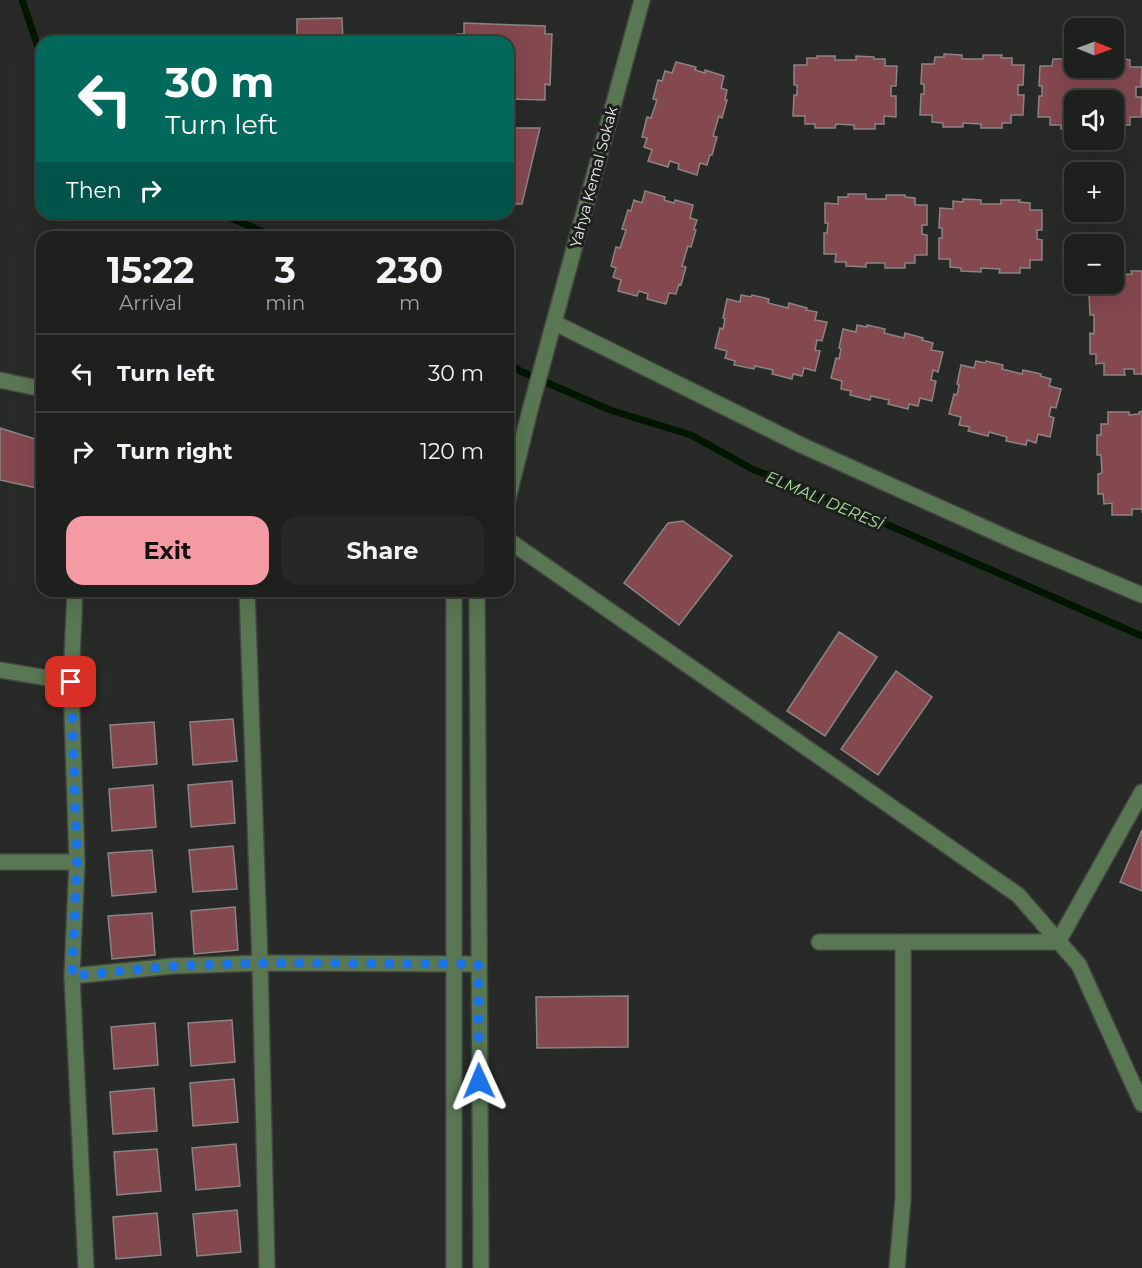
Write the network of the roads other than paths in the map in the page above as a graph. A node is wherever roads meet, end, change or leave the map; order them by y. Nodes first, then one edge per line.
1 (642, 0) edge
2 (555, 323) junction
3 (0, 380) edge
4 (36, 388) edge
5 (514, 475) edge
6 (514, 544) edge
7 (1142, 595) edge
8 (75, 597) edge
9 (247, 597) edge
10 (454, 597) edge
11 (477, 597) edge
12 (0, 670) edge
13 (71, 682) junction
14 (1142, 792) edge
15 (0, 862) edge
16 (77, 862) junction
17 (819, 942) dead end
18 (903, 942) junction
19 (1058, 942) junction
20 (260, 963) junction
21 (478, 964) junction
22 (454, 965) junction
23 (72, 976) junction
24 (1142, 1104) edge
25 (86, 1268) edge
26 (267, 1268) edge
27 (454, 1268) edge
28 (482, 1268) edge
29 (897, 1268) edge

1 - 2 street, Yahya Kemal Sokak
2 - 5 street, Yahya Kemal Sokak
2 - 7 street
3 - 4 street
6 - 19 street
8 - 13 street
9 - 20 street
10 - 22 street
11 - 21 street
12 - 13 street
13 - 16 street
14 - 19 street
15 - 16 street
16 - 23 street
17 - 18 street
18 - 19 street
18 - 29 street
19 - 24 street
20 - 22 street
20 - 23 street
20 - 26 street
21 - 22 street
21 - 28 street
22 - 27 street
23 - 25 street

